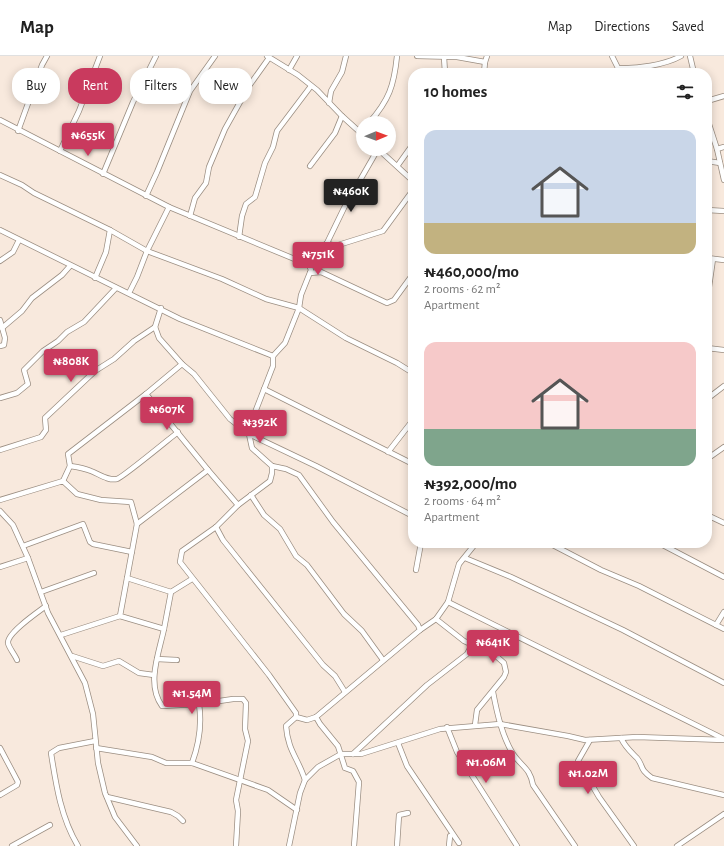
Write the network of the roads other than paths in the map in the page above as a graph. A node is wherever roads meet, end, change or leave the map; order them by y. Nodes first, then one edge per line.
1 (47, 56) edge
2 (100, 56) edge
3 (156, 56) edge
4 (215, 56) edge
5 (297, 56) edge
6 (346, 56) edge
7 (397, 56) edge
8 (417, 56) edge
9 (487, 56) edge
10 (612, 56) edge
11 (681, 56) edge
12 (690, 56) edge
13 (268, 57) edge
14 (444, 57) junction
15 (485, 62) junction
16 (445, 68) edge
17 (484, 68) edge
18 (618, 68) edge
19 (641, 68) edge
20 (693, 68) edge
21 (289, 70) junction
22 (311, 86) junction
23 (724, 96) edge
24 (712, 100) edge
25 (329, 103) junction
26 (342, 116) junction
27 (375, 116) edge
28 (0, 120) edge
29 (356, 128) edge
30 (18, 131) junction
31 (712, 134) edge
32 (724, 147) edge
33 (717, 149) junction
34 (408, 151) edge
35 (60, 152) junction
36 (374, 156) edge
37 (387, 156) edge
38 (712, 162) edge
39 (720, 163) junction
40 (398, 165) junction
41 (310, 166) dead end
42 (103, 174) junction
43 (0, 175) edge
44 (408, 176) edge
45 (724, 180) edge
46 (146, 196) junction
47 (408, 197) edge
48 (169, 207) junction
49 (712, 210) edge
50 (724, 211) edge
51 (190, 216) junction
52 (0, 230) edge
53 (110, 230) junction
54 (239, 237) junction
55 (19, 240) junction
56 (327, 243) junction
57 (147, 251) junction
58 (713, 259) joint
59 (724, 260) edge
60 (0, 261) edge
61 (305, 263) junction
62 (70, 266) junction
63 (712, 266) edge
64 (310, 273) junction
65 (95, 278) junction
66 (408, 281) edge
67 (116, 288) junction
68 (129, 293) junction
69 (161, 308) junction
70 (299, 308) junction
71 (0, 320) edge
72 (155, 327) junction
73 (2, 328) junction
74 (0, 346) edge
75 (712, 348) edge
76 (723, 348) edge
77 (273, 356) junction
78 (182, 364) junction
79 (408, 369) edge
80 (724, 386) edge
81 (264, 389) junction
82 (146, 394) junction
83 (712, 395) edge
84 (0, 398) edge
85 (408, 426) edge
86 (178, 432) junction
87 (248, 434) junction
88 (724, 447) edge
89 (0, 450) edge
90 (388, 452) junction
91 (712, 455) edge
92 (408, 462) edge
93 (70, 466) junction
94 (272, 466) junction
95 (208, 470) junction
96 (63, 481) junction
97 (251, 495) junction
98 (0, 500) edge
99 (238, 505) junction
100 (408, 513) edge
101 (1, 514) edge
102 (712, 517) edge
103 (724, 523) edge
104 (137, 524) junction
105 (216, 527) junction
106 (23, 546) junction
107 (421, 548) edge
108 (472, 548) edge
109 (559, 548) edge
110 (669, 548) edge
111 (132, 552) junction
112 (28, 558) junction
113 (465, 558) junction
114 (0, 567) edge
115 (416, 570) dead end
116 (94, 573) dead end
117 (724, 576) edge
118 (127, 578) junction
119 (192, 579) junction
120 (40, 592) junction
121 (170, 592) junction
122 (448, 602) junction
123 (46, 606) junction
124 (724, 612) edge
125 (120, 616) junction
126 (436, 619) junction
127 (716, 625) junction
128 (164, 629) junction
129 (724, 629) edge
130 (420, 630) junction
131 (61, 636) junction
132 (472, 645) junction
133 (72, 656) junction
134 (157, 659) junction
135 (17, 660) dead end
136 (177, 660) dead end
137 (383, 660) junction
138 (154, 676) junction
139 (724, 682) edge
140 (345, 692) junction
141 (493, 692) junction
142 (199, 704) junction
143 (296, 717) junction
144 (316, 717) junction
145 (500, 724) junction
146 (475, 725) junction
147 (447, 727) junction
148 (621, 738) junction
149 (724, 739) edge
150 (590, 740) junction
151 (95, 741) junction
152 (398, 743) junction
153 (0, 748) edge
154 (96, 748) junction
155 (341, 754) junction
156 (353, 754) junction
157 (192, 763) junction
158 (239, 780) junction
159 (305, 780) junction
160 (724, 794) edge
161 (0, 795) edge
162 (107, 797) junction
163 (297, 810) junction
164 (408, 813) dead end
165 (724, 814) edge
166 (183, 821) dead end
167 (50, 825) dead end
168 (450, 836) dead end
169 (459, 843) dead end
170 (12, 846) edge
171 (78, 846) edge
172 (137, 846) edge
173 (236, 846) edge
174 (289, 846) edge
175 (354, 846) edge
176 (397, 846) edge
177 (449, 846) edge
178 (517, 846) edge
179 (575, 846) edge
180 (634, 846) edge
181 (678, 846) edge

1 - 30 street
2 - 35 street
3 - 42 street
4 - 46 street
5 - 21 street
6 - 25 street
7 - 27 street
8 - 14 street
9 - 15 street
10 - 18 street
11 - 19 street
12 - 20 street
13 - 21 street
13 - 51 street
14 - 15 street
14 - 16 street
15 - 17 street
21 - 22 street
22 - 25 street
22 - 54 street
23 - 24 street
25 - 26 street
26 - 29 street
26 - 41 street
28 - 30 street
30 - 35 street
31 - 33 street
32 - 33 street
33 - 39 street
34 - 40 street
35 - 42 street
36 - 56 street
37 - 40 street
38 - 39 street
39 - 45 street
40 - 44 street
42 - 46 street
43 - 53 street
46 - 48 street
47 - 56 street
48 - 51 street
48 - 57 street
49 - 50 street
51 - 54 street
52 - 55 street
53 - 57 street
53 - 65 street
54 - 61 street
55 - 60 street
55 - 62 street
56 - 61 street
57 - 68 street
57 - 70 street
58 - 59 street
58 - 63 street
61 - 64 street
62 - 65 street
62 - 73 street
64 - 66 street
64 - 70 street
65 - 67 street
67 - 68 street
67 - 84 street
68 - 69 street
69 - 72 street
69 - 77 street
70 - 77 street
70 - 79 street
71 - 73 street
72 - 78 street
72 - 89 street
73 - 74 street
75 - 76 street
77 - 81 street
78 - 82 street
78 - 87 street
80 - 83 street
81 - 87 street
81 - 90 street
82 - 86 street
82 - 93 street
85 - 90 street
86 - 93 street
86 - 95 street
87 - 94 street
87 - 100 street
88 - 91 street
90 - 92 street
93 - 96 street
94 - 97 street
94 - 130 street
95 - 99 street
95 - 104 street
96 - 98 street
96 - 104 street
97 - 99 street
97 - 137 street
99 - 105 street
101 - 106 street
102 - 103 street
104 - 111 street
105 - 119 street
105 - 140 street
106 - 111 street
106 - 112 street
107 - 115 street
108 - 113 street
109 - 127 street
110 - 117 street
111 - 118 street
112 - 114 street
112 - 120 street
113 - 122 street
113 - 139 street
116 - 120 street
118 - 121 street
118 - 125 street
119 - 121 street
119 - 143 street
120 - 123 street
121 - 128 street
122 - 126 street
122 - 149 street
123 - 131 street
123 - 135 street
124 - 127 street
125 - 128 street
125 - 131 street
126 - 130 street
126 - 132 street
127 - 129 street
128 - 134 street
130 - 137 street
131 - 133 street
132 - 141 street
132 - 156 street
133 - 138 street
133 - 151 street
134 - 136 street
134 - 138 street
137 - 140 street
138 - 142 street
140 - 144 street
141 - 145 street
141 - 146 street
142 - 157 street
142 - 158 street
143 - 144 street
143 - 159 street
144 - 155 street
145 - 146 street
145 - 150 street
145 - 179 street
146 - 147 street
147 - 152 street
147 - 178 street
148 - 149 street
148 - 150 street
148 - 160 street
150 - 180 street
151 - 154 street
151 - 171 street
152 - 156 street
152 - 169 street
153 - 161 street
154 - 157 street
154 - 162 street
155 - 156 street
155 - 159 street
155 - 175 street
157 - 158 street
158 - 163 street
158 - 173 street
159 - 163 street
162 - 166 street
162 - 172 street
163 - 174 street
164 - 176 street
165 - 181 street
167 - 170 street
168 - 177 street

